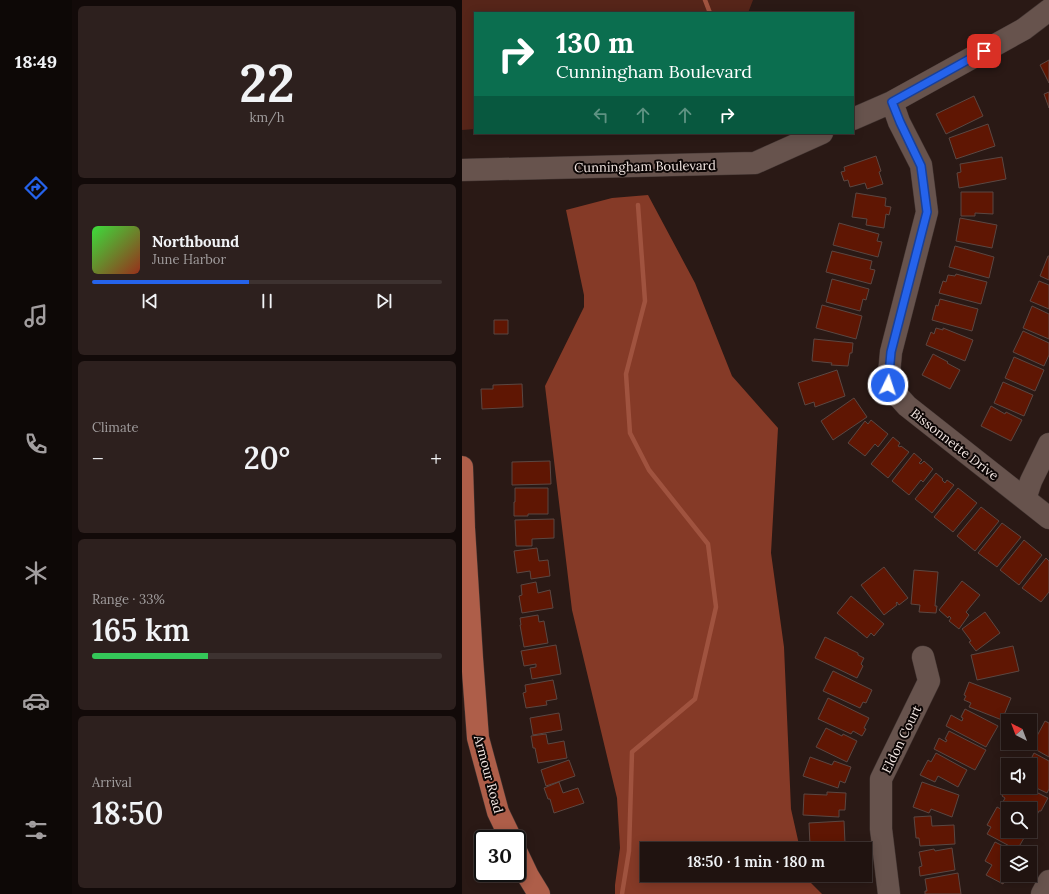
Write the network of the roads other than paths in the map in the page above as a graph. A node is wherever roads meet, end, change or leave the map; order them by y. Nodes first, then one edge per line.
1 (1049, 10) edge
2 (892, 102) junction
3 (854, 119) edge
4 (820, 134) edge
5 (462, 170) edge
6 (1049, 444) edge
7 (462, 467) edge
8 (1025, 498) junction
9 (1049, 518) edge
10 (924, 657) dead end
11 (507, 830) edge
12 (526, 872) edge
13 (1049, 881) edge
14 (539, 894) edge
15 (889, 894) edge
16 (1042, 894) edge

1 - 2 street
2 - 3 street
2 - 8 street, Bissonnette Drive
4 - 5 street, Cunningham Boulevard
6 - 8 street
7 - 11 main road, Armour Road
8 - 9 street, Bissonnette Drive
10 - 15 street, Eldon Court
12 - 14 main road
13 - 16 street

